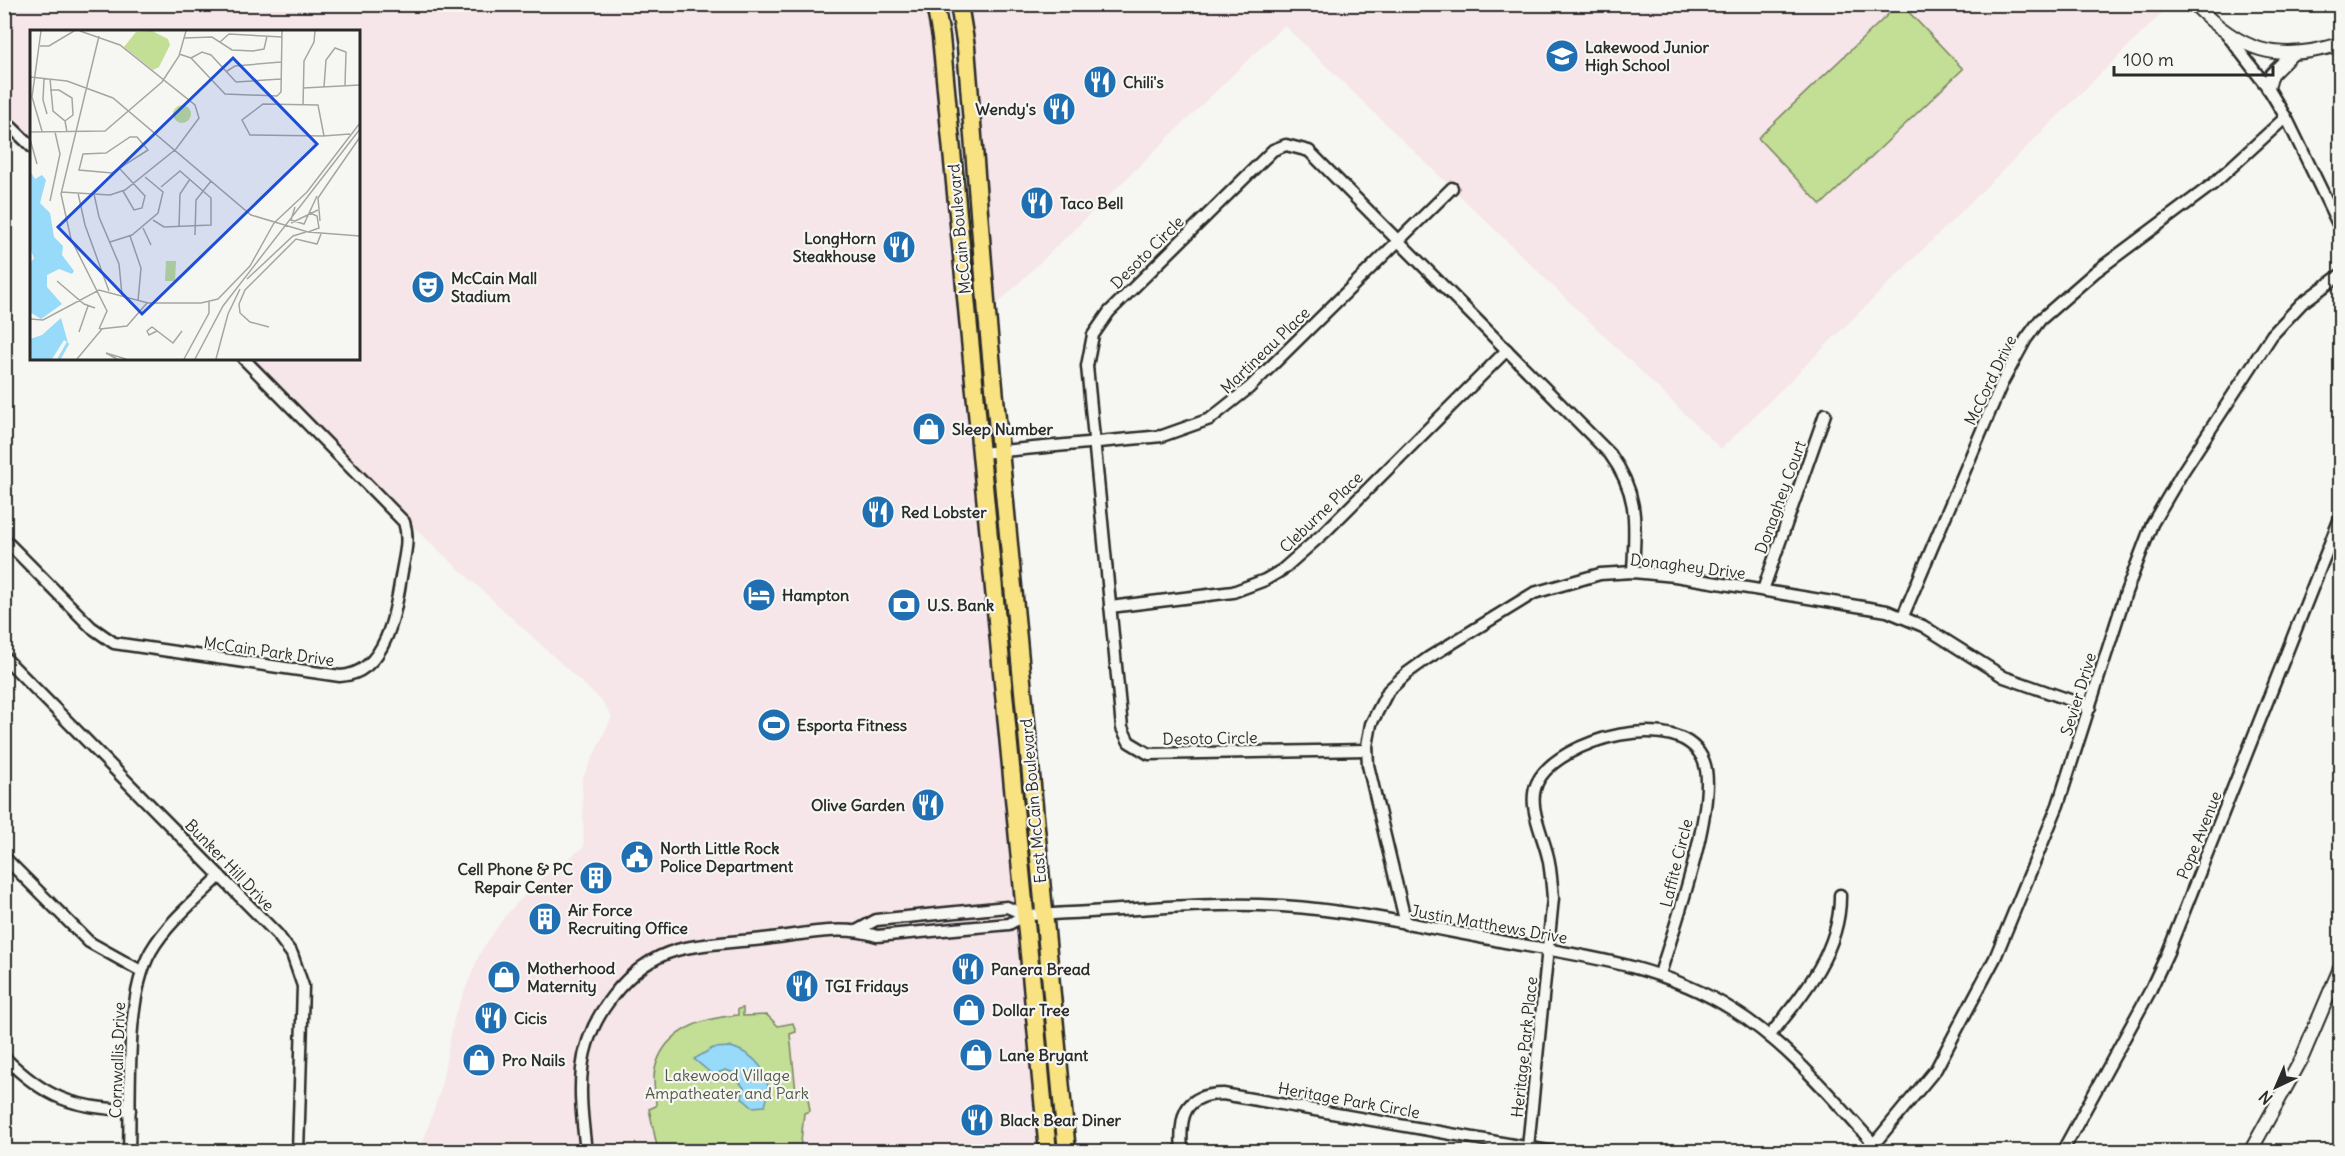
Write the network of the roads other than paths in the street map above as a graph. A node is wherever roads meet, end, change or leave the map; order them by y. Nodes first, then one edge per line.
1 (935, 4) edge
2 (960, 4) edge
3 (2194, 4) edge
4 (2228, 36) junction
5 (2340, 44) edge
6 (2292, 54) junction
7 (2268, 88) junction
8 (2286, 117) junction
9 (4, 120) edge
10 (30, 145) edge
11 (1452, 188) dead end
12 (2340, 228) edge
13 (1398, 240) junction
14 (2340, 275) edge
15 (1507, 350) junction
16 (245, 360) edge
17 (1825, 414) dead end
18 (1094, 443) junction
19 (1001, 451) junction
20 (981, 453) junction
21 (2340, 518) edge
22 (4, 539) edge
23 (1633, 572) junction
24 (1763, 590) junction
25 (1110, 607) junction
26 (1904, 616) junction
27 (4, 657) edge
28 (2090, 707) junction
29 (1367, 750) junction
30 (4, 857) edge
31 (220, 876) junction
32 (1840, 895) dead end
33 (1025, 915) junction
34 (1044, 915) junction
35 (1406, 924) junction
36 (858, 930) junction
37 (1550, 950) junction
38 (2340, 968) edge
39 (141, 971) junction
40 (1660, 974) junction
41 (1770, 1035) junction
42 (4, 1057) edge
43 (130, 1110) junction
44 (1045, 1123) junction
45 (1528, 1147) junction
46 (1877, 1148) edge
47 (129, 1152) edge
48 (298, 1152) edge
49 (586, 1152) edge
50 (1041, 1152) edge
51 (1048, 1152) edge
52 (1067, 1152) edge
53 (1182, 1152) edge
54 (1554, 1152) edge
55 (2062, 1152) edge
56 (2250, 1152) edge

1 - 20 main road, McCain Boulevard
2 - 19 main road, McCain Boulevard
3 - 4 street
4 - 6 street
4 - 7 street
5 - 6 street
6 - 7 street
7 - 8 street
8 - 12 street
8 - 26 street, McCord Drive
9 - 10 street
11 - 13 street, Martineau Place
13 - 15 street, Desoto Circle
13 - 18 street, Martineau Place
13 - 18 street, Desoto Circle
14 - 28 street, Sevier Drive
15 - 23 street, Desoto Circle
15 - 25 street, Cleburne Place
16 - 22 street, McCain Park Drive
17 - 24 street, Donaghey Court
18 - 19 street, Martineau Place
18 - 25 street, Desoto Circle
19 - 20 street, Martineau Place
19 - 34 main road, East McCain Boulevard
20 - 33 main road, East McCain Boulevard
21 - 55 street, Pope Avenue
23 - 24 street, Donaghey Drive
23 - 29 street, Donaghey Drive
24 - 26 street, Donaghey Drive
25 - 29 street, Desoto Circle
26 - 28 street, Donaghey Drive
27 - 31 street, Bunker Hill Drive
28 - 46 street, Sevier Drive
29 - 35 street, Donaghey Drive
30 - 39 street
31 - 39 street, Cornwallis Drive
31 - 48 street, Bunker Hill Drive
32 - 41 street
33 - 34 street, Justin Matthews Drive
33 - 36 street
33 - 36 street
33 - 44 main road, East McCain Boulevard
34 - 35 street, Justin Matthews Drive
34 - 52 main road, East McCain Boulevard
35 - 37 street, Justin Matthews Drive
36 - 49 street
37 - 40 street, Justin Matthews Drive
37 - 40 street, Laffite Circle
37 - 45 street, Heritage Park Place
38 - 56 street
39 - 43 street, Cornwallis Drive
40 - 41 street, Justin Matthews Drive
41 - 46 street, Justin Matthews Drive
42 - 43 street
43 - 47 street, Cornwallis Drive
44 - 50 main road
44 - 51 main road, East McCain Boulevard
45 - 53 street, Heritage Park Circle
45 - 54 street, Heritage Park Circle

